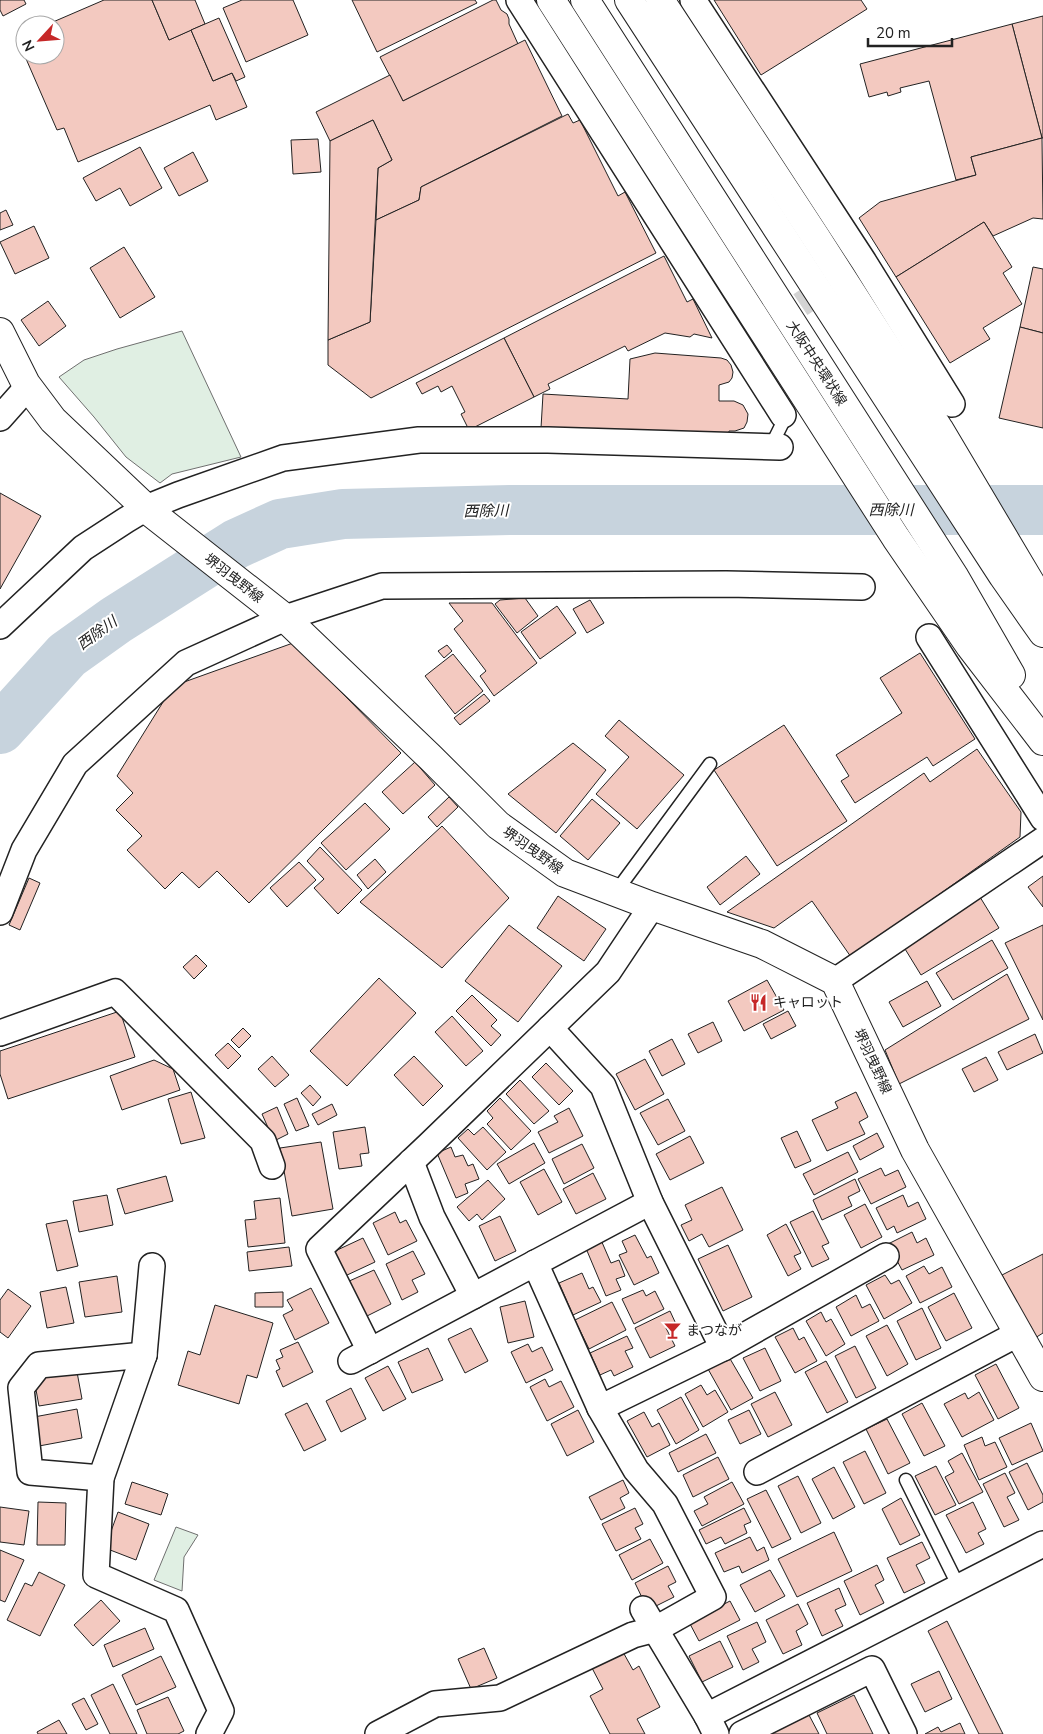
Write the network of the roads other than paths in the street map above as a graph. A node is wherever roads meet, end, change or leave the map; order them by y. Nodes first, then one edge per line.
1 (519, 0) edge
2 (551, 0) edge
3 (585, 0) edge
4 (629, 0) edge
5 (660, 0) edge
6 (693, 0) edge
7 (0, 332) edge
8 (26, 384) junction
9 (952, 404) dead end
10 (781, 411) joint
11 (0, 418) edge
12 (776, 447) joint
13 (153, 514) junction
14 (1014, 575) junction
15 (862, 587) dead end
16 (1043, 604) edge
17 (278, 613) junction
18 (0, 626) edge
19 (1043, 634) edge
20 (929, 637) dead end
21 (1043, 731) edge
22 (1043, 741) edge
23 (710, 764) dead end
24 (1043, 818) edge
25 (1043, 840) edge
26 (615, 892) junction
27 (652, 906) junction
28 (0, 912) edge
29 (835, 981) junction
30 (550, 1028) junction
31 (0, 1033) edge
32 (411, 1162) junction
33 (272, 1166) dead end
34 (650, 1202) junction
35 (886, 1256) dead end
36 (535, 1263) junction
37 (152, 1266) dead end
38 (473, 1296) junction
39 (1018, 1333) junction
40 (723, 1348) junction
41 (144, 1355) junction
42 (1043, 1376) edge
43 (600, 1408) junction
44 (757, 1472) dead end
45 (101, 1478) junction
46 (906, 1480) dead end
47 (1043, 1544) edge
48 (959, 1586) junction
49 (650, 1619) junction
50 (711, 1725) edge
51 (209, 1734) edge
52 (378, 1734) edge
53 (742, 1734) edge
54 (904, 1734) edge

1 - 10 street
2 - 22 main road
3 - 21 main road, 大阪中央環状線
4 - 14 main road
5 - 14 main road
6 - 9 street
7 - 8 main road, 堺羽曳野線
8 - 11 street
8 - 13 main road, 堺羽曳野線
10 - 12 lane
12 - 13 street
13 - 17 main road, 堺羽曳野線
13 - 18 street
14 - 16 main road
14 - 19 main road
15 - 17 street
17 - 26 main road, 堺羽曳野線
17 - 28 street
20 - 24 street
23 - 26 lane
25 - 29 street
26 - 27 main road, 堺羽曳野線
27 - 29 main road, 堺羽曳野線
27 - 30 street
29 - 39 main road, 堺羽曳野線
30 - 32 street
30 - 34 street
31 - 33 street
32 - 38 street
32 - 38 street
34 - 36 street
34 - 40 street
35 - 40 street
36 - 38 street
36 - 43 street
37 - 41 street
39 - 42 main road, 堺羽曳野線
39 - 44 street
40 - 43 street
41 - 45 street
41 - 45 street
43 - 49 street
45 - 51 street
46 - 48 lane
47 - 48 street
48 - 50 street
49 - 50 street
49 - 52 street
53 - 54 street

